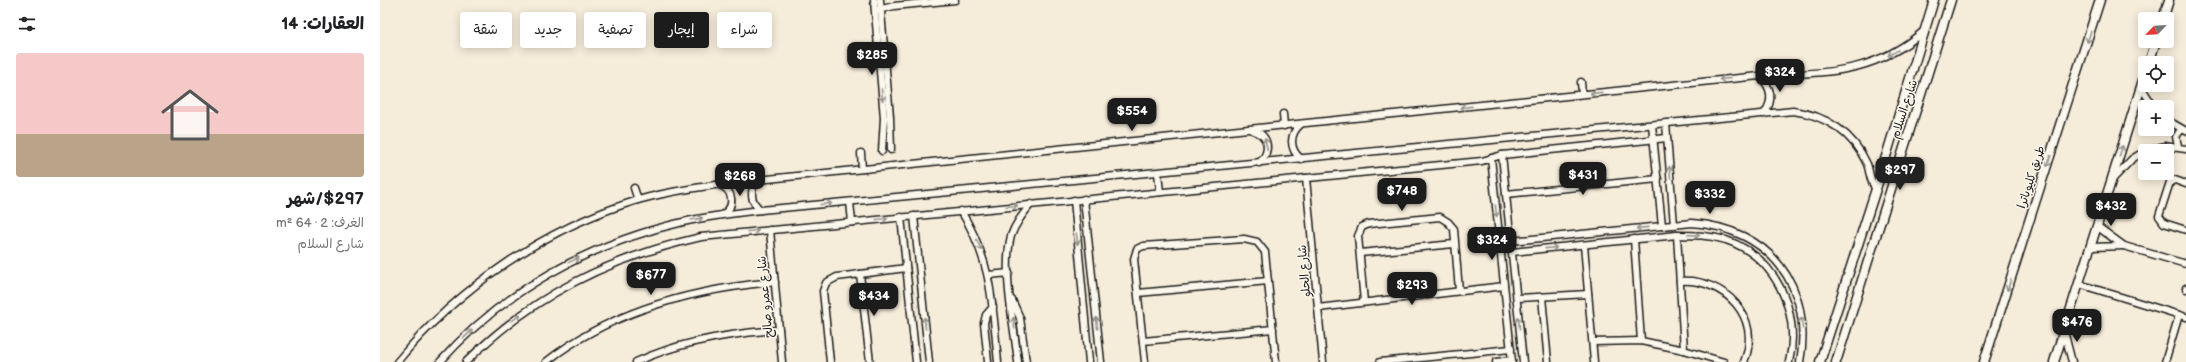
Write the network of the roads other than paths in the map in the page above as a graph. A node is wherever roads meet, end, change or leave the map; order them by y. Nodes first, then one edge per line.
1 (874, 0) edge
2 (880, 0) edge
3 (955, 0) edge
4 (1934, 0) edge
5 (1951, 0) edge
6 (2100, 0) edge
7 (2169, 0) edge
8 (1932, 9) junction
9 (878, 10) junction
10 (2165, 12) edge
11 (1946, 14) junction
12 (1925, 30) junction
13 (1759, 76) junction
14 (1581, 82) dead end
15 (2139, 92) edge
16 (1582, 94) junction
17 (1283, 114) dead end
18 (1764, 114) junction
19 (1302, 124) junction
20 (1666, 124) junction
21 (2174, 124) edge
22 (1652, 125) junction
23 (1284, 126) junction
24 (1251, 130) junction
25 (2184, 130) edge
26 (1667, 138) junction
27 (1654, 140) junction
28 (2174, 146) edge
29 (2178, 146) junction
30 (2186, 148) edge
31 (891, 150) dead end
32 (882, 151) dead end
33 (860, 153) dead end
34 (1502, 155) junction
35 (2138, 155) edge
36 (1491, 158) junction
37 (1302, 159) junction
38 (1259, 163) junction
39 (862, 169) junction
40 (1158, 173) junction
41 (1306, 178) junction
42 (758, 180) junction
43 (1658, 180) junction
44 (2112, 180) junction
45 (718, 184) junction
46 (1505, 184) junction
47 (2186, 184) edge
48 (1494, 185) junction
49 (634, 188) dead end
50 (1876, 190) junction
51 (1160, 192) junction
52 (1506, 194) junction
53 (1084, 199) junction
54 (638, 200) junction
55 (1074, 200) junction
56 (850, 202) junction
57 (1030, 204) junction
58 (761, 210) junction
59 (961, 211) junction
60 (721, 215) junction
61 (914, 216) junction
62 (901, 217) junction
63 (852, 222) junction
64 (1674, 225) junction
65 (1662, 226) junction
66 (2098, 227) junction
67 (770, 230) junction
68 (2186, 230) edge
69 (1677, 235) junction
70 (1634, 239) junction
71 (1511, 241) junction
72 (1454, 244) junction
73 (1584, 244) junction
74 (2124, 246) junction
75 (2091, 247) junction
76 (1512, 252) junction
77 (1360, 253) junction
78 (2186, 264) edge
79 (906, 268) junction
80 (1009, 273) junction
81 (860, 274) junction
82 (989, 275) junction
83 (1268, 281) junction
84 (1680, 281) junction
85 (775, 282) junction
86 (2079, 284) junction
87 (1504, 286) junction
88 (1459, 291) junction
89 (1138, 293) junction
90 (1588, 294) junction
91 (1542, 297) junction
92 (1517, 298) junction
93 (1011, 300) junction
94 (1364, 302) junction
95 (993, 307) junction
96 (1318, 308) junction
97 (2179, 315) junction
98 (2186, 317) edge
99 (1273, 329) junction
100 (779, 330) junction
101 (2064, 330) junction
102 (1143, 341) junction
103 (1641, 341) junction
104 (1593, 342) junction
105 (1510, 349) junction
106 (1495, 350) junction
107 (1684, 350) junction
108 (1512, 361) edge
109 (397, 362) edge
110 (440, 362) edge
111 (466, 362) edge
112 (546, 362) edge
113 (636, 362) edge
114 (782, 362) edge
115 (830, 362) edge
116 (870, 362) edge
117 (916, 362) edge
118 (928, 362) edge
119 (988, 362) edge
120 (998, 362) edge
121 (1018, 362) edge
122 (1026, 362) edge
123 (1089, 362) edge
124 (1101, 362) edge
125 (1145, 362) edge
126 (1276, 362) edge
127 (1323, 362) edge
128 (1380, 362) edge
129 (1496, 362) edge
130 (1523, 362) edge
131 (1548, 362) edge
132 (1594, 362) edge
133 (1724, 362) edge
134 (1744, 362) edge
135 (1789, 362) edge
136 (1800, 362) edge
137 (1820, 362) edge
138 (1836, 362) edge
139 (1984, 362) edge
140 (2054, 362) edge
141 (2072, 362) edge
142 (2165, 362) edge

1 - 9 street
2 - 9 street
3 - 9 street
4 - 8 main road, شارع السلام
5 - 11 main road, شارع السلام
6 -> 139 main road, طريق كليوباترا
7 - 10 main road
8 - 11 main road
8 - 12 main road, شارع السلام
9 - 31 street
9 -> 32 street
11 - 138 main road, شارع السلام
12 -> 13 street
12 - 50 main road, شارع السلام
13 -> 16 street
13 - 18 street
14 - 16 street
44 -> 15 main road
16 -> 19 street
17 - 23 street
18 - 20 street
18 - 50 street
19 - 23 street
19 - 37 street
20 - 22 street
20 - 26 street
21 - 25 street
22 - 27 street
22 - 37 street
23 - 24 street
38 -> 24 street
24 - 39 street
25 - 29 street
26 - 27 street
64 -> 26 street
27 - 34 street
27 - 43 street
28 - 29 street
29 - 30 street
33 - 39 street
34 - 36 street
34 - 46 street
35 - 44 street
36 - 41 street
36 - 48 street
37 - 38 street
38 - 40 street
39 - 42 street
40 - 51 street
40 - 56 street
41 - 51 street
41 - 96 street, شارع الحلو
42 - 45 street
42 - 58 street
43 - 52 street
43 - 65 street
44 - 66 main road
45 - 54 street
45 - 60 street
46 - 48 street
46 - 52 street
47 - 68 street
48 -> 87 street
49 - 54 street
50 - 137 main road, شارع السلام
51 - 53 street
52 - 71 street
53 - 55 street
124 -> 53 street
54 - 109 street
55 - 57 street
55 -> 123 street
58 -> 56 street
56 - 63 street
59 -> 57 street
57 - 80 street
58 - 60 street
59 - 61 street
59 -> 82 street
110 -> 60 street
61 - 62 street
118 -> 61 street
63 -> 62 street
62 - 79 street
63 - 67 street
64 - 65 street
136 -> 64 street
65 -> 71 street
66 - 74 street
66 - 75 main road
67 - 85 street, شارع عمرو صالح
111 -> 67 street
69 - 70 street
69 - 84 street
69 -> 135 street
70 - 73 street
70 - 103 street
71 - 76 street
72 - 77 street
72 - 77 street
72 - 88 street
76 -> 73 street
73 - 90 street
74 - 75 street
74 - 78 street
75 - 86 main road
76 - 92 street
77 - 94 street
79 - 81 street
79 - 117 street
80 - 82 street
80 - 93 street
81 - 115 street
81 - 116 street
82 - 95 street
83 - 89 street
83 - 89 street
83 - 99 street
84 - 107 street
84 - 134 street
85 - 100 street, شارع عمرو صالح
85 - 112 street
86 - 97 street
86 - 101 main road
87 - 88 street
87 - 105 street
88 - 94 street
89 - 102 street
90 - 91 street
90 - 104 street
91 - 92 street
91 - 131 street
130 -> 92 street
121 -> 93 street
93 - 122 street
94 - 96 street
95 - 119 street
95 - 120 street
96 - 127 street, شارع الحلو
97 - 98 street
97 - 142 street
99 - 102 street
99 - 126 street
100 - 113 street
100 - 114 street, شارع عمرو صالح
101 - 140 main road
101 - 141 street
102 - 125 street
103 - 104 street
103 - 107 street
104 - 132 street
105 - 106 street
105 - 108 street
106 - 128 street
106 - 129 street
107 - 133 street
108 - 129 street

